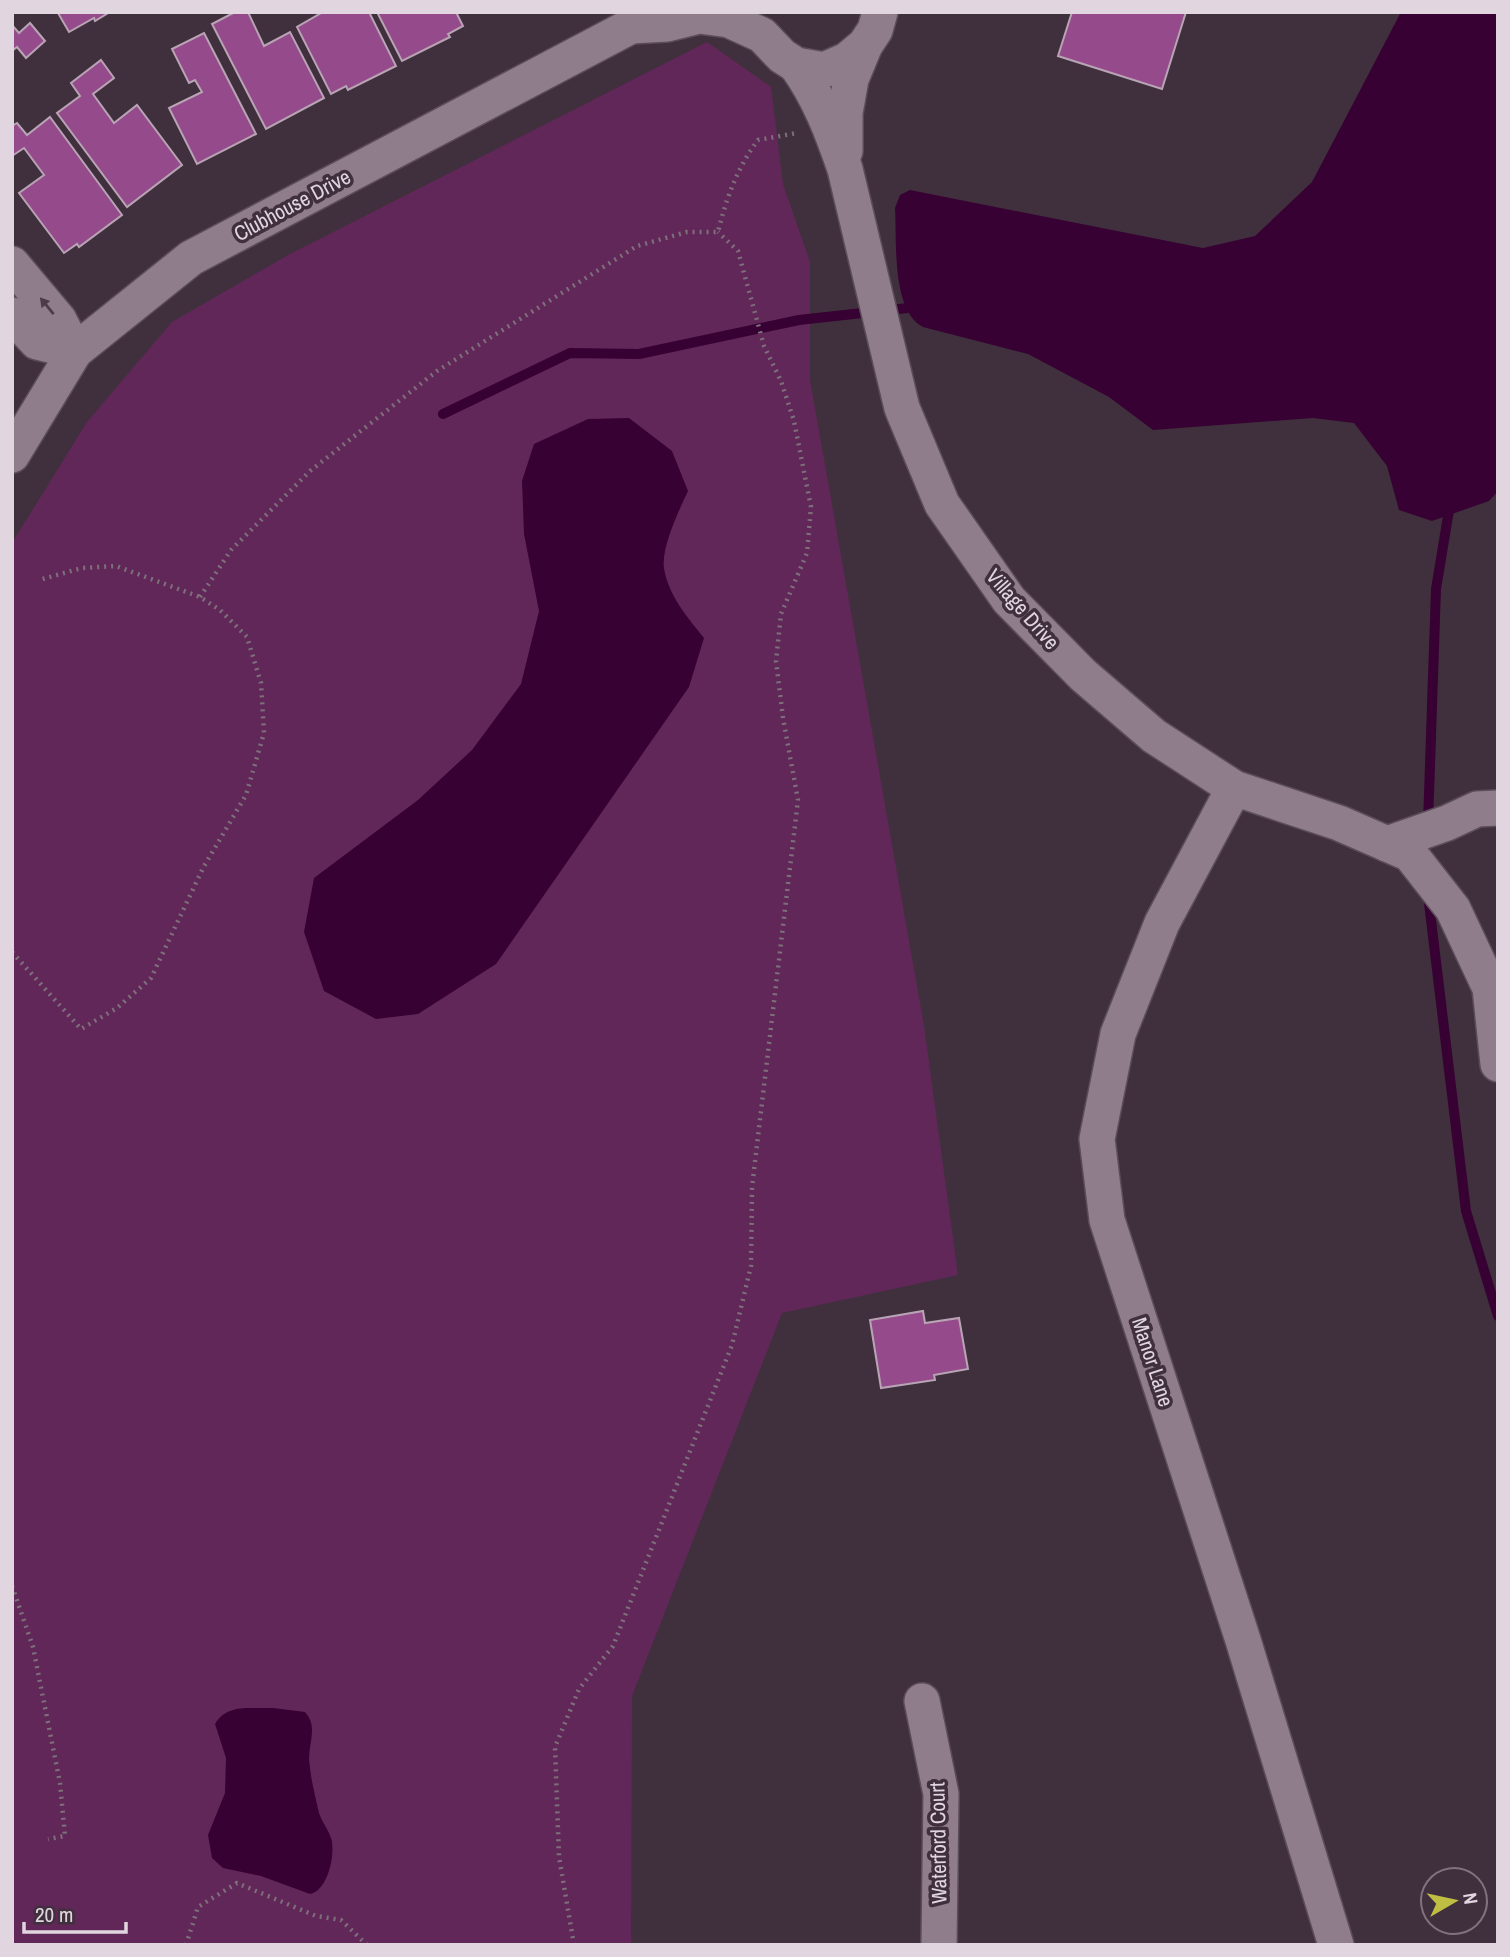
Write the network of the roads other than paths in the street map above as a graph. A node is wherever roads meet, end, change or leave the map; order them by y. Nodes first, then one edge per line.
1 (880, 12) edge
2 (638, 19) edge
3 (759, 24) edge
4 (864, 45) junction
5 (796, 65) junction
6 (845, 169) junction
7 (12, 264) edge
8 (12, 315) edge
9 (75, 351) junction
10 (12, 455) edge
11 (1234, 788) junction
12 (1482, 811) edge
13 (1387, 844) junction
14 (1440, 891) junction
15 (1464, 931) junction
16 (1498, 940) edge
17 (1494, 982) edge
18 (1498, 1064) edge
19 (922, 1701) dead end
20 (939, 1945) edge
21 (1336, 1945) edge

1 - 4 street
2 - 3 street, Clubhouse Drive
2 - 9 street, Clubhouse Drive
3 - 5 street, Clubhouse Drive
4 - 5 street
4 - 6 street, Village Drive
5 - 6 street, Village Drive
6 - 11 street, Village Drive
9 -> 7 street
8 - 9 street
9 - 10 street, Clubhouse Drive
11 - 13 street, Village Drive
11 - 21 street, Manor Lane
12 - 13 street
12 - 14 street
13 - 14 street, Village Drive
14 - 15 street, Village Drive
15 - 16 street
15 - 17 street, Village Drive
17 - 18 street, Village Drive
19 - 20 street, Waterford Court

